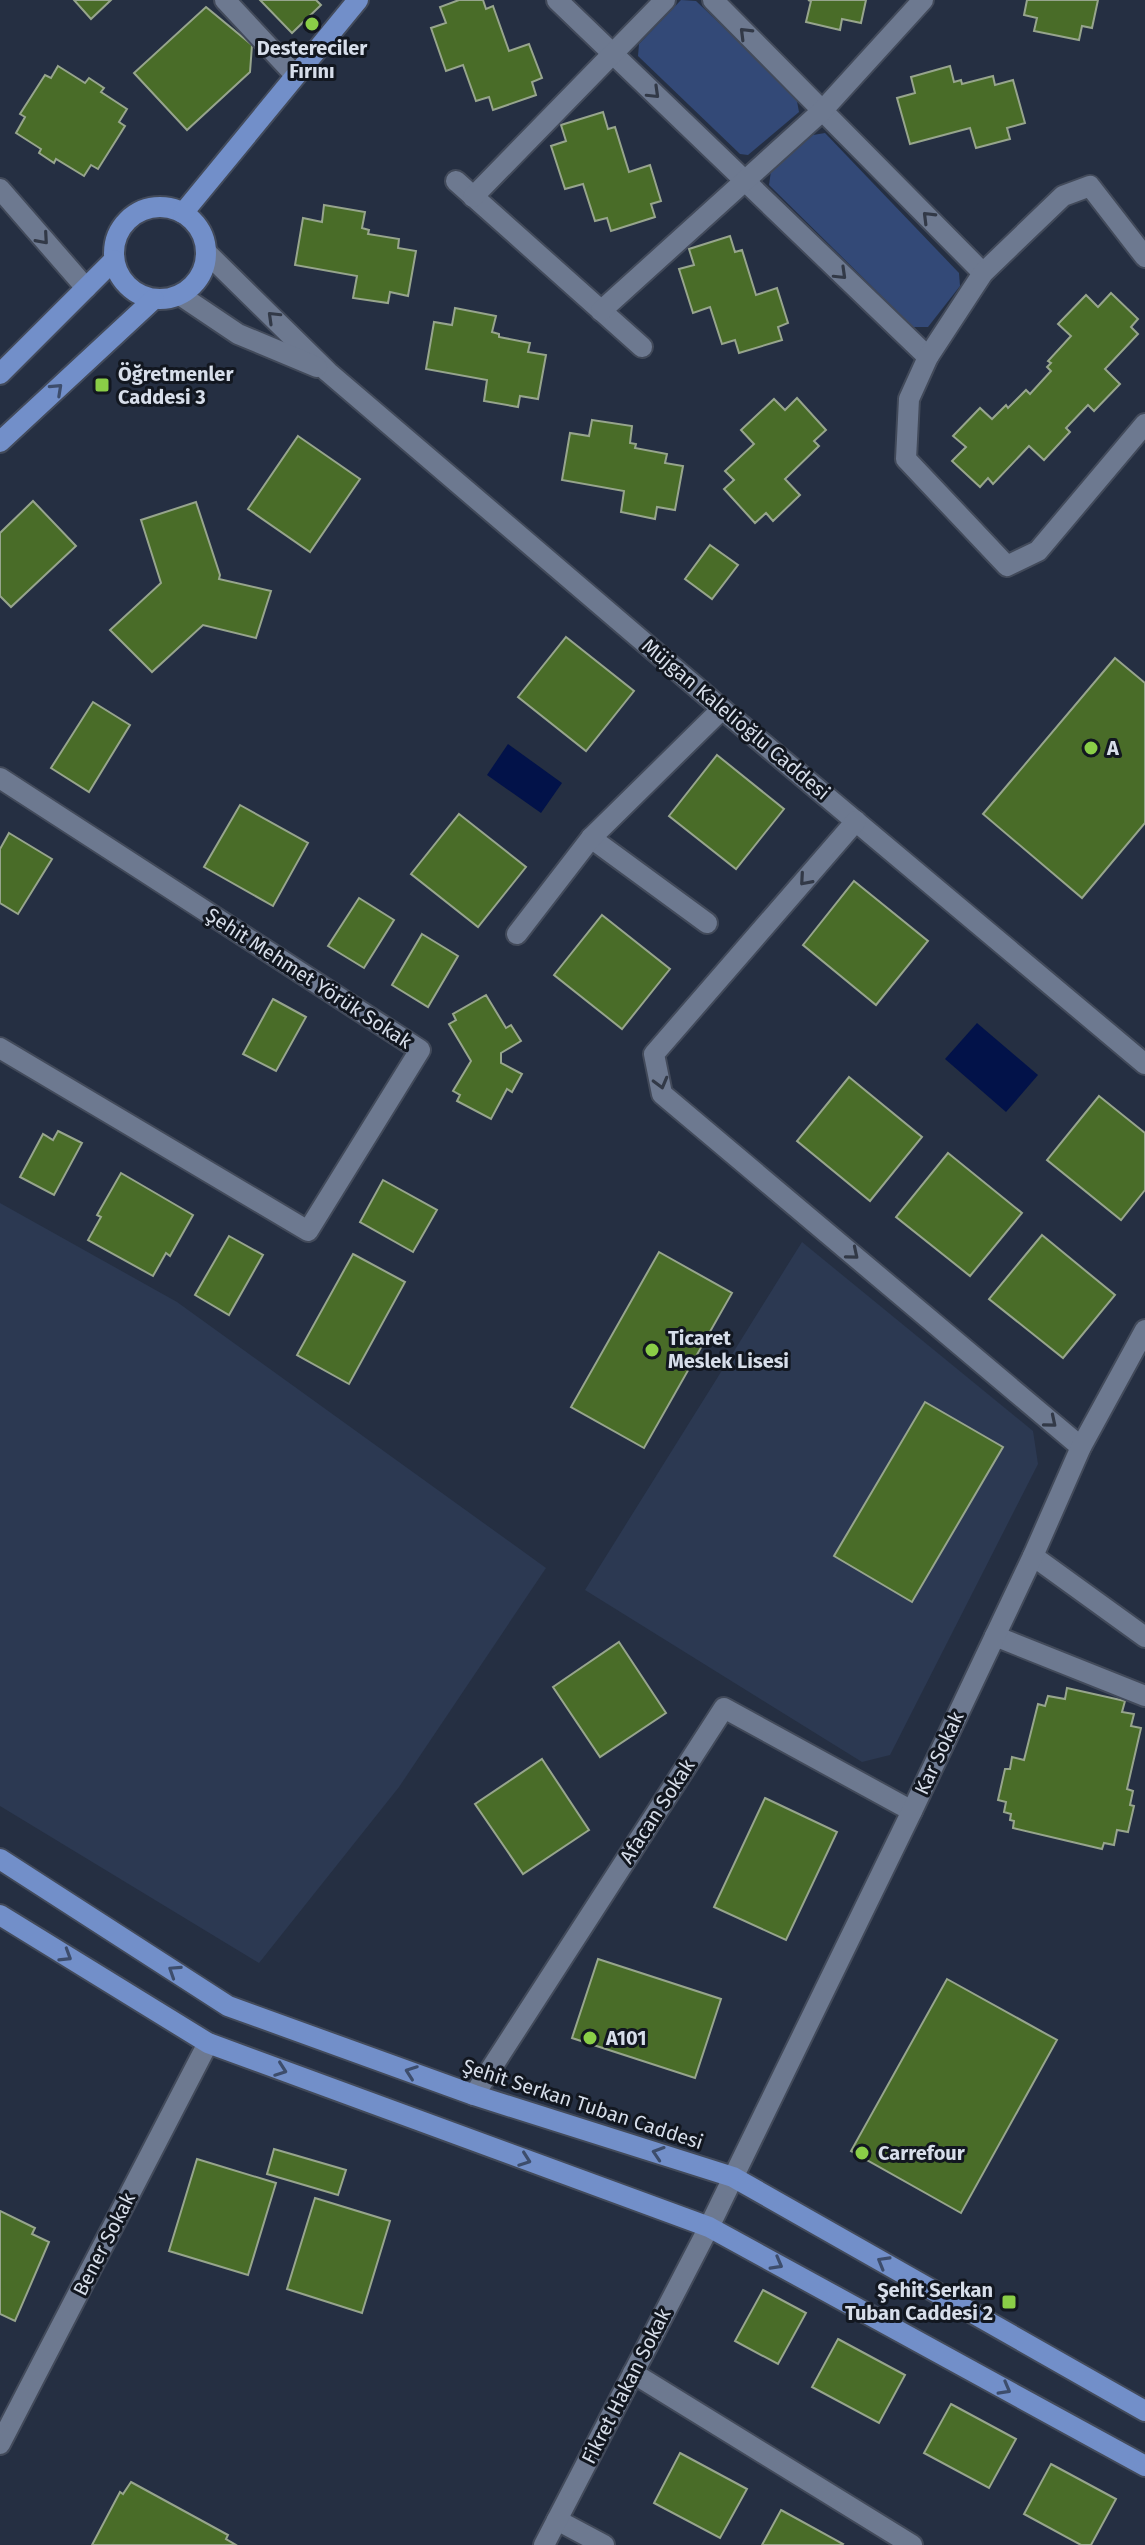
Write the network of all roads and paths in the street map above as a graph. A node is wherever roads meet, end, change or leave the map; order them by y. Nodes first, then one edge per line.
1 (225, 0) edge
2 (358, 0) edge
3 (557, 0) edge
4 (665, 0) edge
5 (713, 0) edge
6 (923, 0) edge
7 (613, 54) junction
8 (295, 75) junction
9 (822, 111) junction
10 (456, 181) dead end
11 (744, 181) junction
12 (0, 189) edge
13 (473, 197) junction
14 (183, 213) junction
15 (206, 252) junction
16 (1145, 257) edge
17 (114, 260) junction
18 (983, 273) junction
19 (86, 288) junction
20 (180, 295) junction
21 (154, 299) junction
22 (601, 311) junction
23 (642, 347) dead end
24 (928, 357) junction
25 (3, 366) edge
26 (328, 372) junction
27 (1145, 424) edge
28 (0, 442) edge
29 (722, 709) junction
30 (0, 778) edge
31 (856, 821) junction
32 (591, 838) junction
33 (707, 923) dead end
34 (517, 934) dead end
35 (0, 1048) edge
36 (1145, 1064) edge
37 (1145, 1330) edge
38 (1081, 1447) junction
39 (1033, 1556) junction
40 (995, 1636) junction
41 (1145, 1637) edge
42 (1145, 1696) edge
43 (912, 1811) junction
44 (0, 1859) edge
45 (0, 1915) edge
46 (208, 2043) junction
47 (474, 2095) junction
48 (733, 2177) junction
49 (709, 2227) junction
50 (633, 2373) junction
51 (1145, 2411) edge
52 (0, 2444) edge
53 (1145, 2466) edge
54 (557, 2520) junction
55 (544, 2545) edge
56 (604, 2545) edge
57 (912, 2545) edge

1 - 8 street
2 - 8 main road
3 - 7 street
4 - 7 street
9 -> 5 street
6 - 9 street
7 -> 11 street
7 - 13 street
8 - 14 main road
9 - 11 street
18 -> 9 street
10 - 13 street
11 - 22 street
11 -> 24 street
12 -> 19 street
13 - 22 street
14 - 15 main road
14 - 17 main road
15 - 20 main road
26 -> 15 street, Müjgan Kalelioğlu Caddesi
16 - 18 street
17 - 19 main road
17 - 21 main road
18 - 24 street
19 - 25 main road
20 - 21 main road
20 - 26 street, Müjgan Kalelioğlu Caddesi
28 -> 21 main road
22 - 23 street
24 - 27 street
26 - 29 street, Müjgan Kalelioğlu Caddesi
29 - 31 street, Müjgan Kalelioğlu Caddesi
29 - 32 street
30 - 35 street, Şehit Mehmet Yörük Sokak
31 - 36 street, Müjgan Kalelioğlu Caddesi
31 -> 38 street
32 - 33 street
32 - 34 street
37 - 38 street, Kar Sokak
38 - 39 street, Kar Sokak
39 - 40 street, Kar Sokak
39 - 41 street
40 - 42 street
40 - 43 street, Kar Sokak
43 - 47 street, Afacan Sokak
43 - 48 street, Kar Sokak
47 -> 44 main road, Şehit Serkan Tuban Caddesi
45 -> 46 main road
46 -> 49 main road
46 - 52 street, Bener Sokak
48 -> 47 main road, Şehit Serkan Tuban Caddesi
48 - 49 street, Kar Sokak
51 -> 48 main road, Şehit Serkan Tuban Caddesi
49 - 50 street, Fikret Hakan Sokak
49 -> 53 main road
50 - 54 street, Fikret Hakan Sokak
50 - 57 street
54 - 55 street, Fikret Hakan Sokak
54 - 56 street

